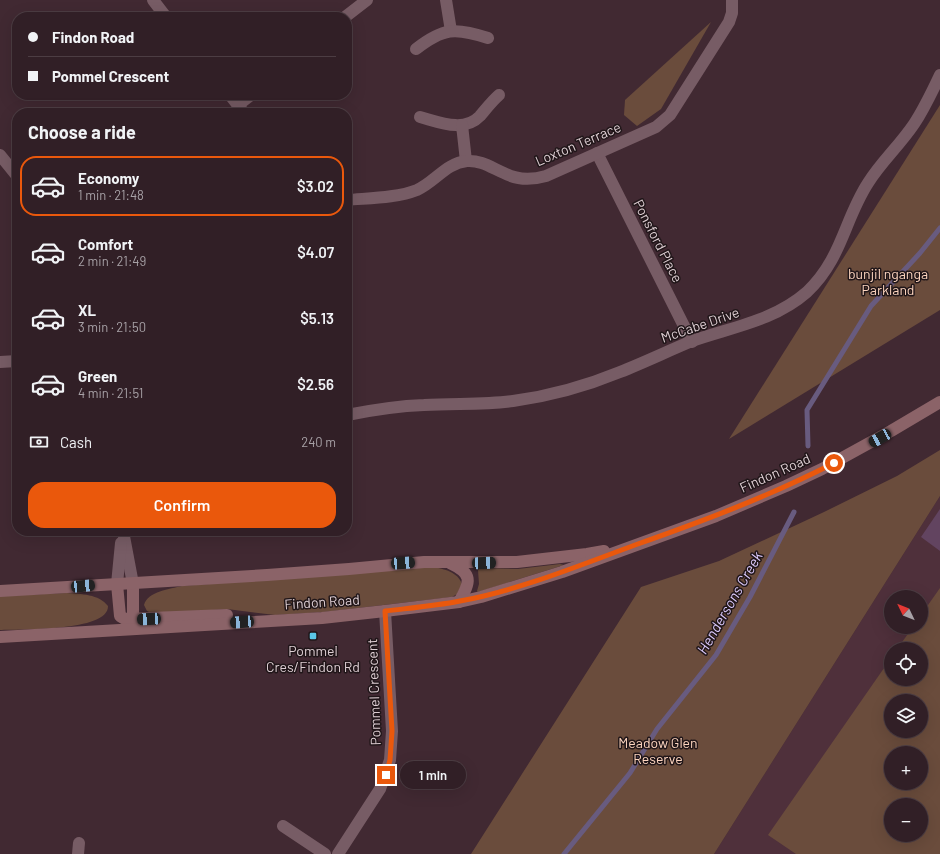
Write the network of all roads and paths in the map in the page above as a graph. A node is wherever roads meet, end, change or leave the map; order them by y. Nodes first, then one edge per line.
1 (153, 0) edge
2 (367, 0) edge
3 (446, 0) edge
4 (732, 0) edge
5 (162, 12) edge
6 (352, 12) edge
7 (451, 31) junction
8 (488, 38) dead end
9 (416, 49) dead end
10 (940, 75) edge
11 (499, 95) dead end
12 (234, 100) edge
13 (240, 108) edge
14 (420, 117) dead end
15 (462, 125) junction
16 (597, 153) junction
17 (0, 155) edge
18 (466, 161) junction
19 (12, 170) edge
20 (352, 199) edge
21 (692, 342) junction
22 (12, 361) edge
23 (0, 362) edge
24 (940, 402) edge
25 (352, 414) edge
26 (122, 536) edge
27 (124, 536) edge
28 (637, 545) junction
29 (447, 561) junction
30 (117, 584) junction
31 (132, 584) junction
32 (0, 591) edge
33 (459, 602) junction
34 (385, 611) junction
35 (133, 624) junction
36 (0, 636) edge
37 (282, 826) dead end
38 (325, 854) edge
39 (338, 854) edge

1 - 5 street
2 - 6 street
3 - 7 street
4 - 16 street, Loxton Terrace
7 - 8 street
7 - 9 street
10 - 21 street, McCabe Drive
11 - 15 street
12 - 13 street
14 - 15 street
15 - 18 street
16 - 18 street, Loxton Terrace
16 - 21 street, Ponsford Place
17 - 19 street
18 - 20 street
21 - 25 street, McCabe Drive
22 - 23 street
24 - 28 main road, Findon Road
26 - 30 street
27 - 31 street
28 - 29 main road, Findon Road
28 - 33 main road, Findon Road
29 - 31 main road, Findon Road
29 - 33 main road
30 - 31 main road, Findon Road
30 - 32 main road, Findon Road
30 - 35 main road
31 - 35 main road
33 - 34 main road, Findon Road
34 - 35 main road, Findon Road
34 - 39 street, Pommel Crescent
35 - 36 main road
37 - 38 street

